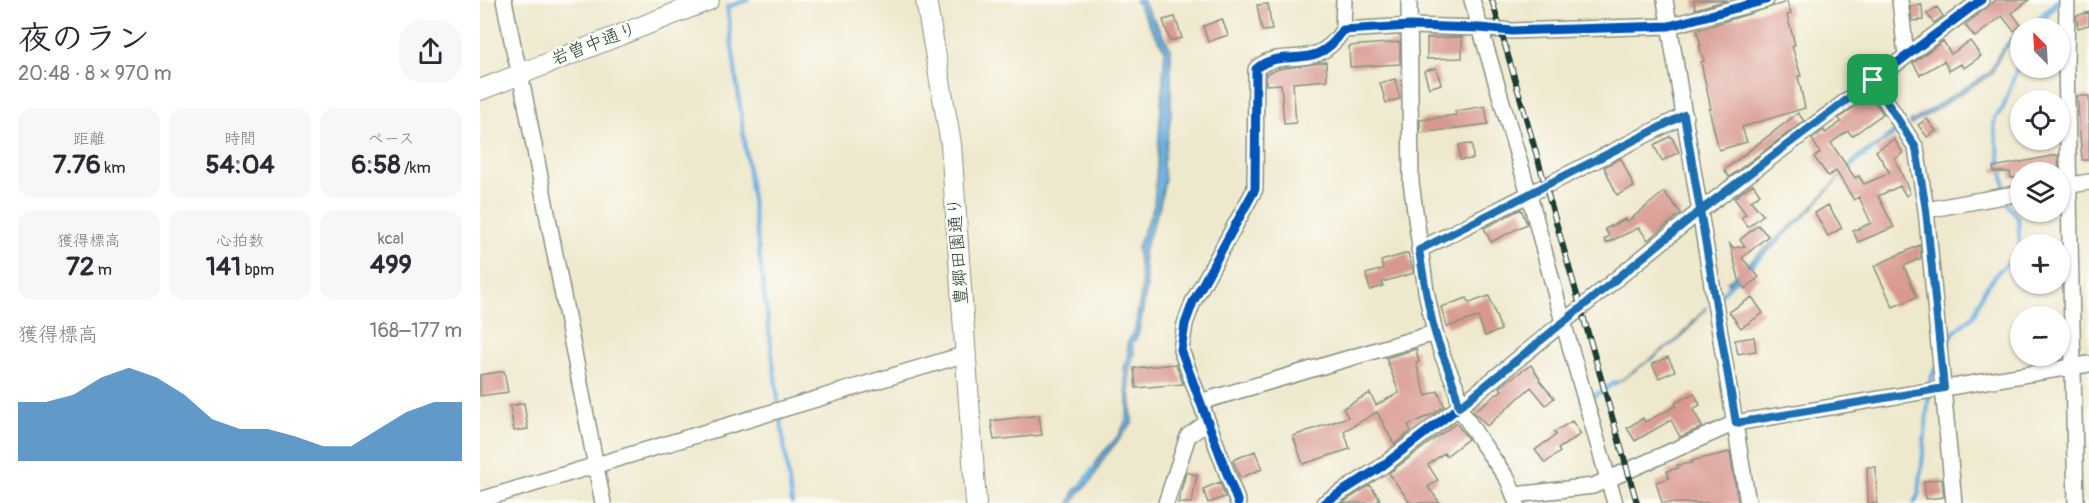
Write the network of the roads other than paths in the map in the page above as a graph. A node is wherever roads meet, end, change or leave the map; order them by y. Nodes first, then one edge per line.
1 (504, 0) edge
2 (709, 0) edge
3 (926, 0) edge
4 (1344, 0) edge
5 (1409, 0) edge
6 (1472, 0) edge
7 (1665, 0) edge
8 (1766, 0) edge
9 (1900, 0) edge
10 (1981, 0) edge
11 (2067, 0) edge
12 (1410, 26) junction
13 (1669, 26) junction
14 (1480, 28) junction
15 (1343, 30) junction
16 (1906, 56) junction
17 (520, 73) junction
18 (1873, 80) junction
19 (480, 90) edge
20 (1684, 115) junction
21 (2064, 162) edge
22 (2089, 182) edge
23 (2070, 185) edge
24 (1529, 194) junction
25 (2010, 195) edge
26 (1701, 210) junction
27 (1926, 210) junction
28 (2067, 222) edge
29 (1419, 250) junction
30 (1563, 322) junction
31 (1435, 333) junction
32 (966, 354) junction
33 (2081, 365) edge
34 (1944, 388) junction
35 (1200, 402) junction
36 (1459, 407) junction
37 (1208, 422) junction
38 (1736, 423) junction
39 (596, 465) junction
40 (1608, 480) junction
41 (1516, 499) edge
42 (480, 500) edge
43 (603, 503) edge
44 (976, 503) edge
45 (1166, 503) edge
46 (1238, 503) edge
47 (1324, 503) edge
48 (1615, 503) edge
49 (1748, 503) edge
50 (1954, 503) edge
51 (2076, 503) edge

1 - 17 street
2 - 17 street, 岩曽中通り
3 - 32 street, 豊郷田園通り
4 - 15 street
5 - 12 street
6 - 14 street
7 - 13 street
8 - 13 street
9 - 16 street
10 - 16 street
11 - 21 street
12 - 14 street
12 - 15 street
12 - 29 street
13 - 14 street
13 - 20 street
14 - 24 street
15 - 35 street
16 - 18 street
17 - 19 street, 岩曽中通り
17 - 39 street
18 - 26 street
18 - 27 street
20 - 24 street
20 - 26 street
22 - 23 street
24 - 29 street
24 - 30 street
25 - 27 street
26 - 30 street
26 - 38 street
27 - 34 street
28 - 33 street
29 - 31 street
30 - 36 street
30 - 40 street
31 - 35 street
31 - 36 street
32 - 39 street
32 - 44 street, 豊郷田園通り
33 - 34 street
33 - 51 street
34 - 38 street
34 - 50 street
35 - 37 street
36 - 41 street
36 - 47 street
37 - 45 street
37 - 46 street
38 - 40 street
38 - 49 street
39 - 42 street
39 - 43 street
40 - 41 street
40 - 48 street

